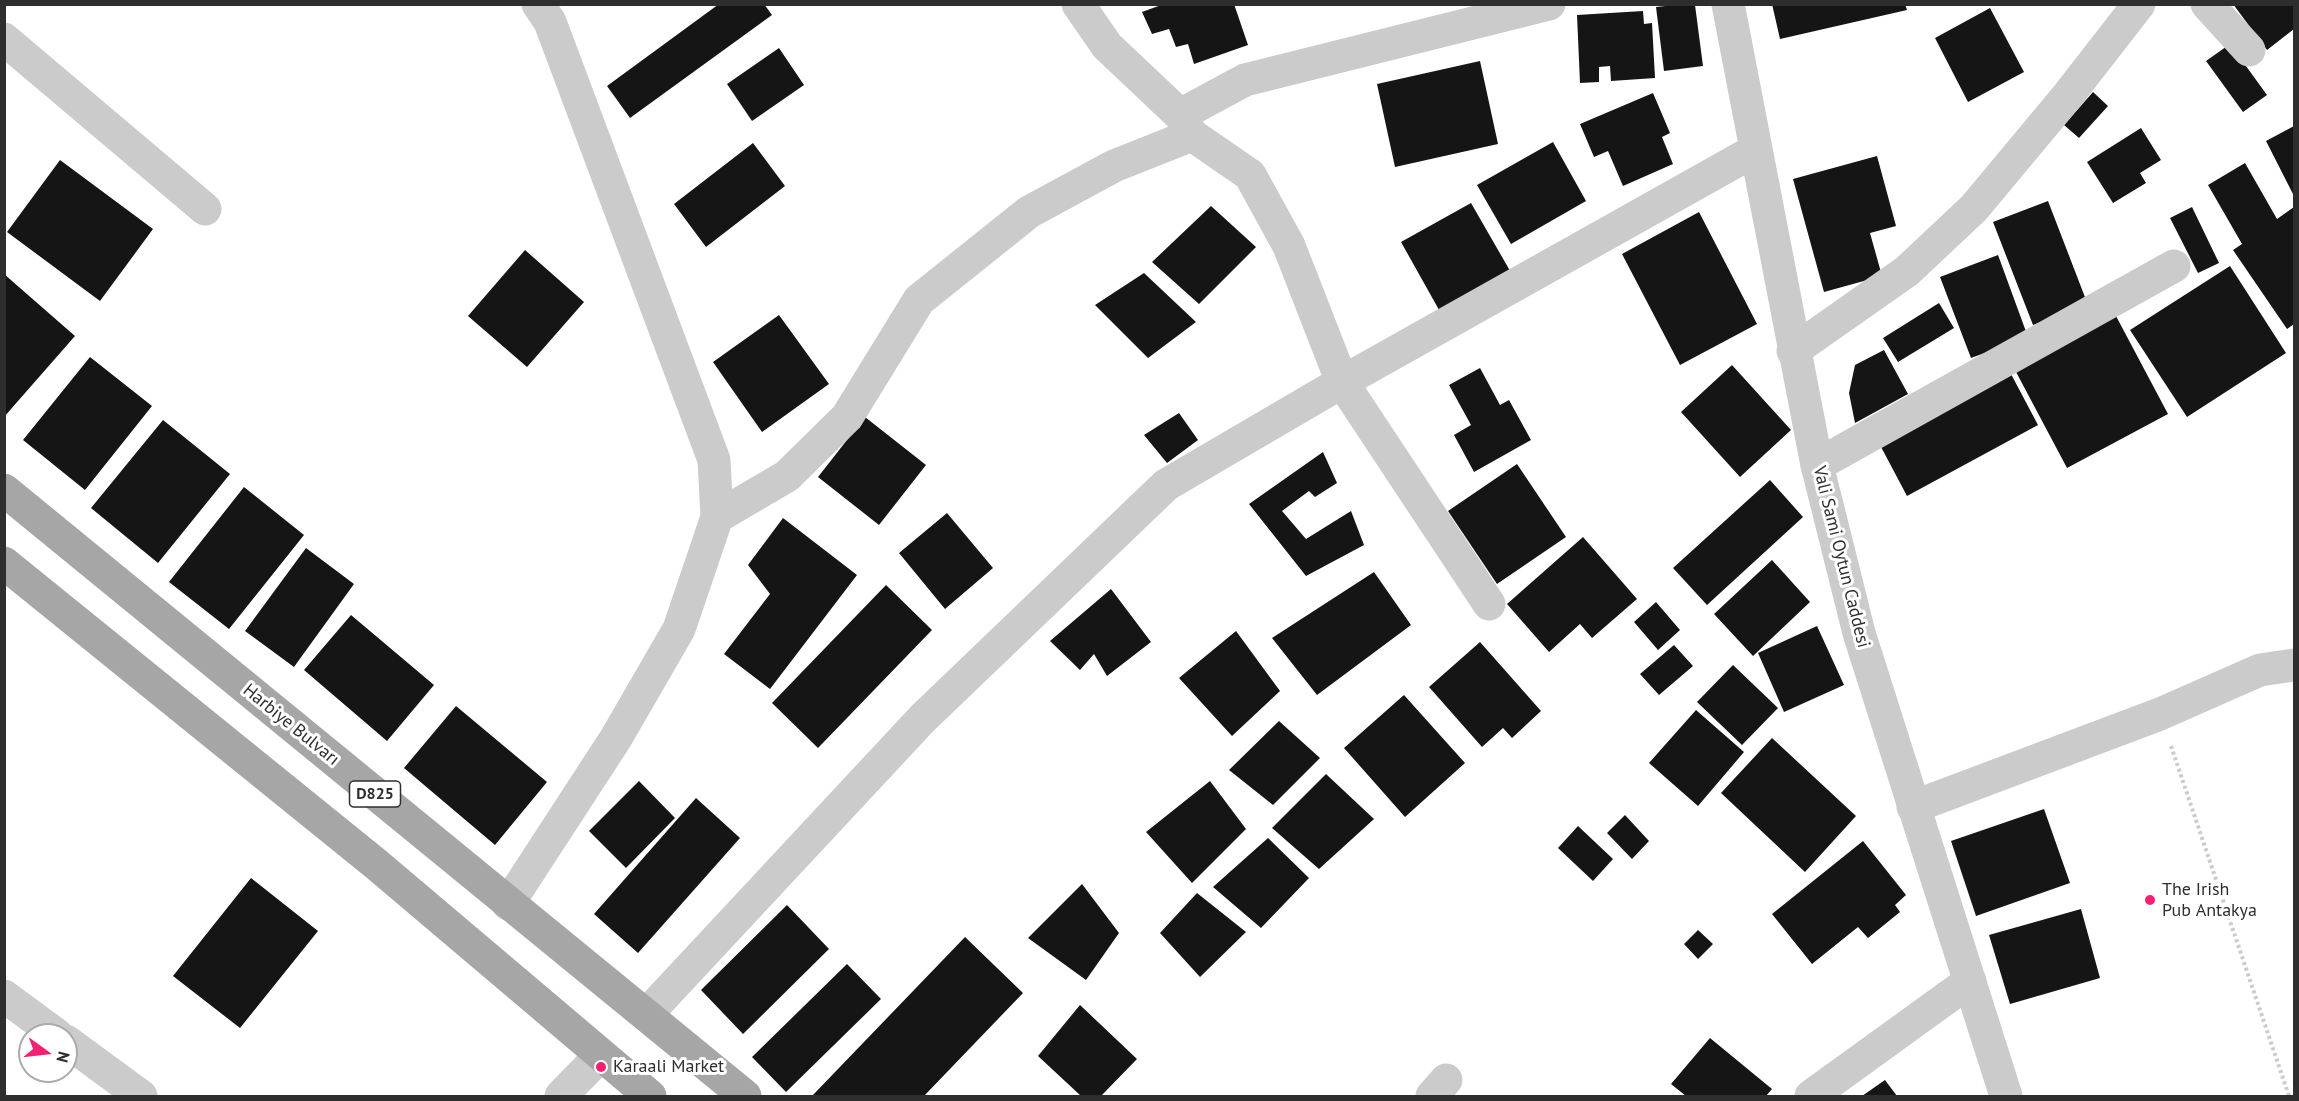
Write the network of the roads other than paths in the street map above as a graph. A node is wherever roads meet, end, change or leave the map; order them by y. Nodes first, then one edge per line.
1 (538, 4) edge
2 (1078, 4) edge
3 (1549, 4) edge
4 (1728, 4) edge
5 (2139, 4) edge
6 (2207, 4) edge
7 (4, 39) edge
8 (2249, 50) dead end
9 (1186, 125) junction
10 (1754, 151) junction
11 (205, 209) dead end
12 (2174, 266) dead end
13 (1793, 351) junction
14 (1342, 382) junction
15 (1816, 465) junction
16 (4, 490) edge
17 (717, 517) junction
18 (4, 563) edge
19 (1489, 604) dead end
20 (2295, 665) edge
21 (1913, 807) junction
22 (508, 904) junction
23 (1970, 981) junction
24 (4, 996) edge
25 (646, 1015) junction
26 (41, 1023) edge
27 (78, 1050) edge
28 (600, 1056) junction
29 (141, 1096) edge
30 (561, 1096) edge
31 (650, 1096) edge
32 (746, 1096) edge
33 (1811, 1096) edge
34 (2006, 1096) edge

1 - 17 street
2 - 9 street
3 - 9 street
4 - 10 street, Vali Sami Oytun Caddesi
5 - 13 street
6 - 8 street
7 - 11 street
9 - 14 street
9 - 17 street
10 - 13 street, Vali Sami Oytun Caddesi
10 - 14 street
12 - 15 street
13 - 15 street, Vali Sami Oytun Caddesi
14 - 19 street
14 - 25 street
15 - 21 street, Vali Sami Oytun Caddesi
16 - 22 main road, Harbiye Bulvarı / D825
17 - 22 street
18 - 28 main road
20 - 21 street
21 - 23 street, Vali Sami Oytun Caddesi
22 - 25 main road, Harbiye Bulvarı / D825
23 - 33 street
23 - 34 street, Vali Sami Oytun Caddesi
24 - 26 street
25 - 32 main road, Harbiye Bulvarı / D825
27 - 29 street
28 - 30 street
28 - 31 main road

